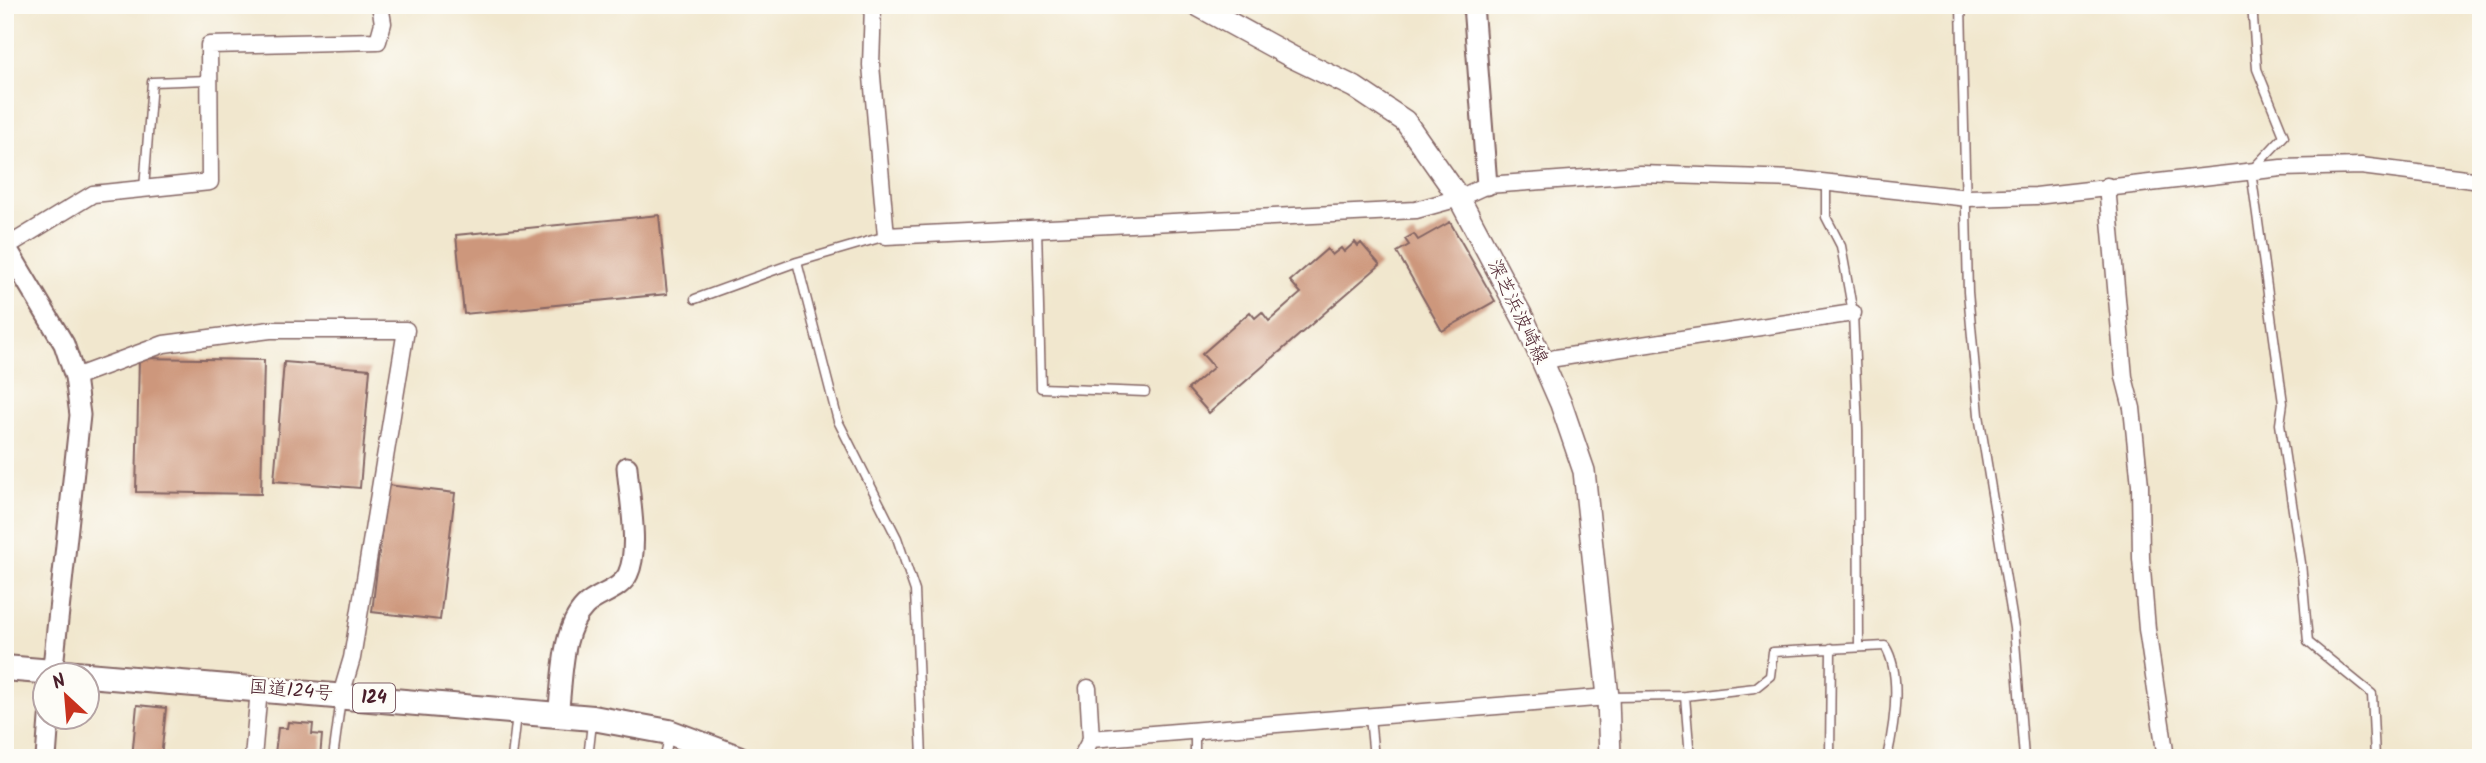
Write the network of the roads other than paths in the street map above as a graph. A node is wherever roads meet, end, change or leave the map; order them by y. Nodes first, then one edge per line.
1 (380, 5) edge
2 (873, 5) edge
3 (1197, 5) edge
4 (1473, 5) edge
5 (1961, 5) edge
6 (2252, 5) edge
7 (209, 80) junction
8 (2251, 171) junction
9 (2481, 181) edge
10 (1826, 182) junction
11 (1487, 185) junction
12 (2107, 186) junction
13 (144, 188) junction
14 (1460, 198) junction
15 (1968, 198) junction
16 (1037, 227) junction
17 (886, 236) junction
18 (6, 246) edge
19 (797, 262) junction
20 (695, 299) dead end
21 (1853, 313) junction
22 (1543, 362) junction
23 (75, 377) junction
24 (1145, 392) dead end
25 (627, 467) dead end
26 (1859, 646) junction
27 (1831, 648) junction
28 (54, 662) edge
29 (5, 668) edge
30 (32, 671) edge
31 (102, 678) edge
32 (1087, 688) dead end
33 (259, 689) junction
34 (341, 695) junction
35 (1685, 696) junction
36 (1608, 697) junction
37 (517, 710) junction
38 (558, 715) junction
39 (1370, 717) junction
40 (593, 718) junction
41 (1195, 729) junction
42 (49, 732) edge
43 (669, 732) junction
44 (1091, 739) junction
45 (46, 758) edge
46 (253, 758) edge
47 (333, 758) edge
48 (512, 758) edge
49 (588, 758) edge
50 (665, 758) edge
51 (738, 758) edge
52 (922, 758) edge
53 (1081, 758) edge
54 (1195, 758) edge
55 (1374, 758) edge
56 (1610, 758) edge
57 (1690, 758) edge
58 (1830, 758) edge
59 (1886, 758) edge
60 (2024, 758) edge
61 (2166, 758) edge
62 (2375, 758) edge

1 - 7 street
2 - 17 street
3 - 14 main road, 深芝浜波崎線
4 - 11 street
5 - 15 lane
6 - 8 lane
7 - 13 lane
7 - 13 street
8 - 9 street
8 - 12 street
8 - 62 lane
10 - 11 street
10 - 15 street
10 - 21 lane
11 - 14 street
12 - 15 street
12 - 61 street
13 - 18 street
14 - 16 street
14 - 22 main road, 深芝浜波崎線
15 - 60 lane
16 - 17 street
16 - 24 lane
17 - 19 lane
18 - 23 street
19 - 20 lane
19 - 52 lane
21 - 22 street
21 - 26 lane
22 - 36 main road, 深芝浜波崎線
23 - 28 street
23 - 34 street
25 - 38 street
26 - 27 lane
26 - 59 lane
27 - 35 lane
27 - 58 lane
29 - 30 highway, 国道124号 / 124
31 - 33 highway, 国道124号 / 124
32 - 44 street
33 - 34 highway, 国道124号 / 124
33 - 46 street
34 - 37 highway, 国道124号 / 124
34 - 47 lane
35 - 36 lane
35 - 57 lane
36 - 39 street
36 - 56 main road, 深芝浜波崎線
37 - 38 highway, 国道124号 / 124
37 - 48 lane
38 - 40 highway, 国道124号 / 124
39 - 41 street
39 - 55 lane
40 - 43 highway, 国道124号 / 124
40 - 49 lane
41 - 44 street
41 - 54 lane
42 - 45 street
43 - 50 lane
43 - 51 highway, 国道124号 / 124
44 - 53 street

